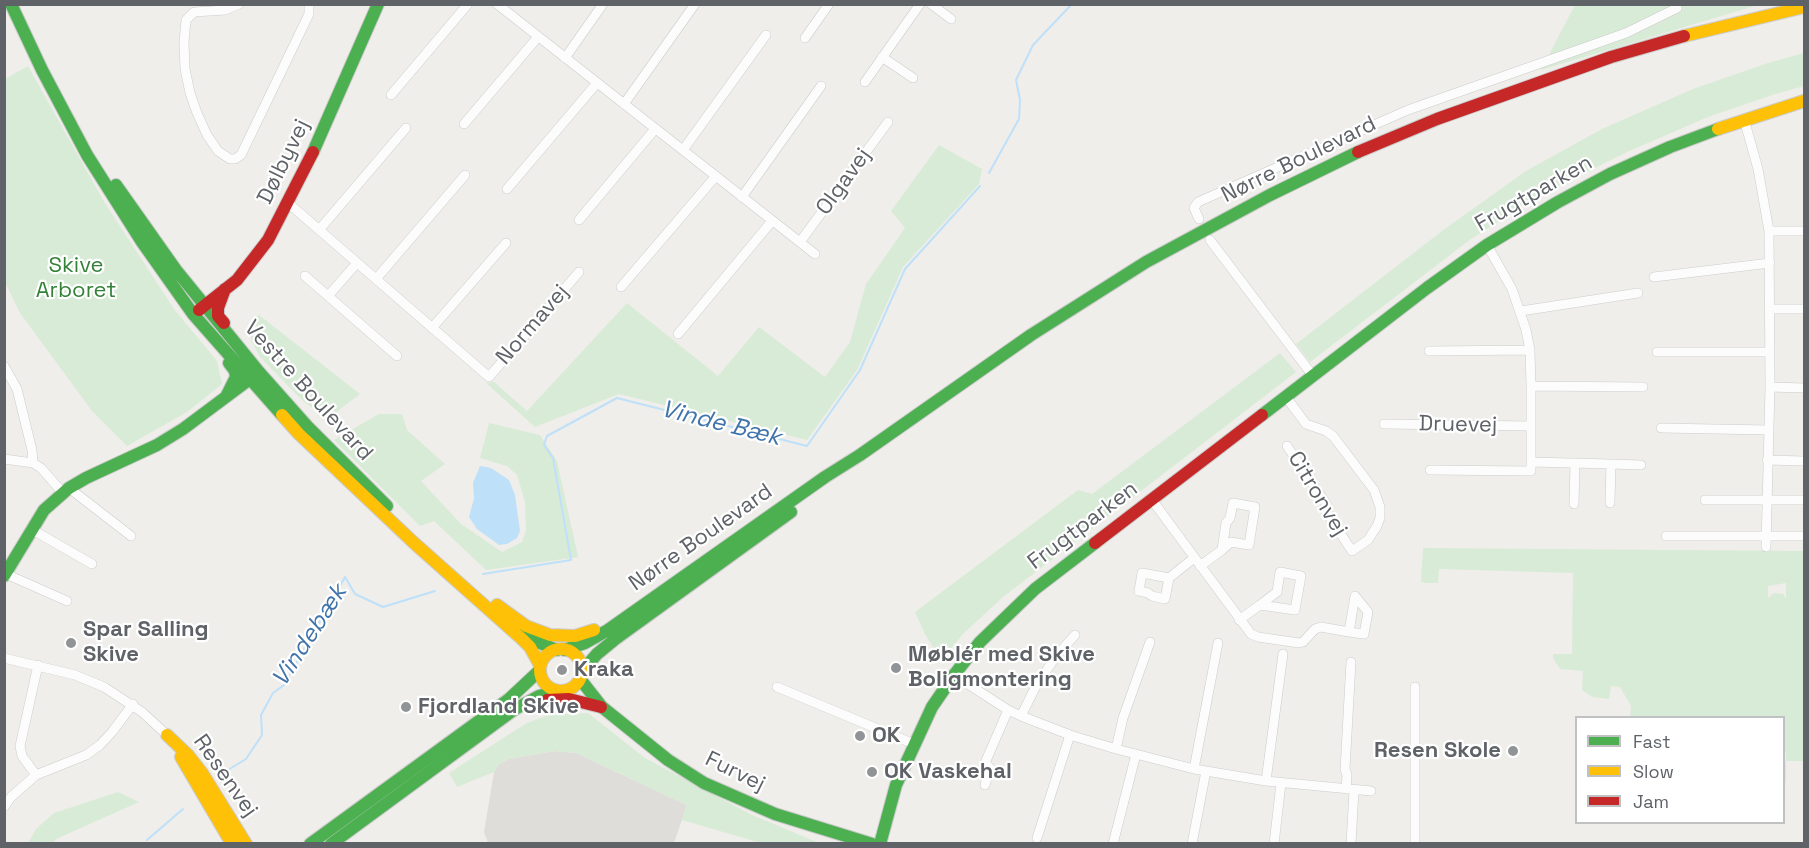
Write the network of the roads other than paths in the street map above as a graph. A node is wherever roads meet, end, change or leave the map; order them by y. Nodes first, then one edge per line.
1 (11, 4) edge
2 (239, 4) edge
3 (309, 4) edge
4 (378, 4) edge
5 (468, 4) edge
6 (497, 4) edge
7 (603, 4) edge
8 (696, 4) edge
9 (829, 4) edge
10 (920, 4) edge
11 (931, 4) edge
12 (1804, 7) edge
13 (508, 8) edge
14 (1677, 8) dead end
15 (951, 19) dead end
16 (766, 35) dead end
17 (538, 37) junction
18 (805, 38) dead end
19 (882, 57) junction
20 (565, 58) junction
21 (913, 78) dead end
22 (865, 82) dead end
23 (597, 83) junction
24 (822, 86) dead end
25 (391, 95) dead end
26 (1804, 101) edge
27 (624, 104) junction
28 (1744, 119) junction
29 (69, 120) junction
30 (888, 122) dead end
31 (464, 124) dead end
32 (406, 128) dead end
33 (656, 129) junction
34 (683, 150) junction
35 (465, 175) dead end
36 (716, 176) junction
37 (507, 189) dead end
38 (742, 197) junction
39 (287, 202) junction
40 (1199, 219) dead end
41 (579, 220) dead end
42 (772, 220) junction
43 (319, 230) junction
44 (1769, 231) junction
45 (1804, 231) edge
46 (1210, 240) dead end
47 (800, 242) junction
48 (506, 243) dead end
49 (1487, 244) junction
50 (815, 254) dead end
51 (357, 263) junction
52 (1770, 263) junction
53 (579, 272) dead end
54 (305, 276) dead end
55 (1654, 277) dead end
56 (375, 279) junction
57 (621, 287) dead end
58 (225, 289) junction
59 (1638, 293) dead end
60 (328, 296) junction
61 (204, 306) junction
62 (1770, 309) junction
63 (1804, 309) edge
64 (1521, 311) junction
65 (193, 314) junction
66 (202, 324) junction
67 (432, 328) junction
68 (678, 334) dead end
69 (1530, 350) junction
70 (1428, 351) dead end
71 (1657, 352) dead end
72 (1770, 352) junction
73 (397, 356) dead end
74 (4, 366) edge
75 (254, 376) junction
76 (1313, 376) junction
77 (1531, 386) junction
78 (1643, 387) dead end
79 (1770, 387) junction
80 (1804, 388) edge
81 (276, 391) junction
82 (226, 397) junction
83 (1286, 397) junction
84 (1384, 424) dead end
85 (1531, 426) junction
86 (1661, 428) dead end
87 (1767, 430) junction
88 (1287, 446) dead end
89 (860, 455) junction
90 (4, 459) edge
91 (1767, 460) junction
92 (1804, 461) edge
93 (1531, 462) junction
94 (33, 463) junction
95 (1575, 463) junction
96 (1611, 464) junction
97 (1641, 465) dead end
98 (1430, 470) dead end
99 (66, 491) junction
100 (1152, 500) junction
101 (1705, 500) dead end
102 (1767, 500) junction
103 (1804, 500) edge
104 (1610, 503) dead end
105 (1574, 504) dead end
106 (31, 529) junction
107 (1766, 535) junction
108 (131, 536) dead end
109 (1666, 536) dead end
110 (1804, 536) edge
111 (1766, 547) dead end
112 (1222, 550) junction
113 (1197, 562) junction
114 (92, 564) dead end
115 (5, 575) edge
116 (1169, 578) dead end
117 (679, 580) junction
118 (472, 585) junction
119 (68, 601) dead end
120 (1260, 605) junction
121 (1239, 620) junction
122 (1349, 632) dead end
123 (1075, 634) dead end
124 (1150, 642) dead end
125 (1218, 643) dead end
126 (561, 650) junction
127 (1283, 654) dead end
128 (4, 658) edge
129 (1352, 662) dead end
130 (38, 665) junction
131 (540, 668) junction
132 (581, 675) junction
133 (954, 675) junction
134 (777, 687) dead end
135 (1415, 687) dead end
136 (561, 691) junction
137 (132, 704) junction
138 (599, 705) junction
139 (515, 709) junction
140 (1008, 710) junction
141 (1021, 716) junction
142 (167, 735) junction
143 (1070, 735) junction
144 (914, 744) junction
145 (1116, 749) junction
146 (1136, 754) junction
147 (1194, 769) junction
148 (1206, 771) junction
149 (36, 775) junction
150 (1266, 781) junction
151 (1281, 783) junction
152 (985, 785) dead end
153 (1350, 790) junction
154 (1371, 791) dead end
155 (4, 807) edge
156 (1037, 838) dead end
157 (232, 843) edge
158 (246, 843) edge
159 (310, 843) edge
160 (331, 843) edge
161 (872, 843) edge
162 (879, 843) edge
163 (1113, 843) edge
164 (1192, 843) edge
165 (1274, 843) edge
166 (1351, 843) edge
167 (1415, 843) edge

1 - 29 main road, Vestre Boulevard
2 - 3 street
4 - 39 main road, Dølbyvej
5 - 25 street
6 - 13 street
7 - 20 street
8 - 27 street
9 - 18 street
10 - 19 street
11 - 15 street
12 - 89 main road, Nørre Boulevard
13 - 17 street
14 - 40 street
16 - 34 street
17 - 20 street
17 - 31 street
19 - 21 street
19 - 22 street
20 - 23 street
23 - 27 street
23 - 37 street
24 - 38 street
26 - 28 main road, Frugtparken
27 - 33 street
28 - 44 street
28 - 49 main road, Frugtparken
29 - 61 main road, Vestre Boulevard
29 - 65 main road, Vestre Boulevard
30 - 47 street, Olgavej
32 - 43 street
33 - 34 street
33 - 41 street
34 - 36 street
35 - 56 street
36 - 38 street
36 - 57 street
38 - 42 street
39 - 43 street, Normavej
39 - 58 main road, Dølbyvej
42 - 47 street
42 - 68 street
43 - 51 street, Normavej
44 - 45 street
44 - 52 street
46 - 76 street
47 - 50 street
48 - 67 street
49 - 64 street, Druevej
49 - 76 main road, Frugtparken
51 - 56 street, Normavej
51 - 60 street
52 - 55 street
52 - 62 street
53 - 67 street, Normavej
54 - 60 street
56 - 67 street, Normavej
58 - 61 main road, Dølbyvej
58 - 81 main road
59 - 64 street
60 - 73 street
61 - 65 main road, Dølbyvej
61 - 75 main road, Vestre Boulevard
62 - 63 street
62 - 72 street
64 - 69 street, Druevej
65 - 66 main road, Vestre Boulevard
66 - 75 main road, Vestre Boulevard
66 - 82 main road
69 - 70 street
69 - 77 street, Druevej
71 - 72 street
72 - 79 street
74 - 94 street
75 - 81 main road, Vestre Boulevard
75 - 82 main road
75 - 131 main road, Vestre Boulevard
76 - 83 main road, Frugtparken
77 - 78 street
77 - 85 street, Druevej
79 - 80 street
79 - 87 street
81 - 118 main road, Vestre Boulevard
82 - 99 main road
83 - 88 street, Citronvej
83 - 100 main road, Frugtparken
84 - 85 street, Druevej
85 - 93 street, Druevej
86 - 87 street
87 - 91 street
89 - 117 main road, Nørre Boulevard
89 - 132 main road, Nørre Boulevard
90 - 94 street
91 - 92 street
91 - 102 street
93 - 95 street, Druevej
93 - 98 street, Druevej
94 - 99 street
95 - 96 street, Druevej
95 - 105 street
96 - 97 street, Druevej
96 - 104 street
99 - 106 main road
99 - 108 street
100 - 113 street
100 - 133 main road, Frugtparken
101 - 102 street
102 - 103 street
102 - 107 street
106 - 114 street
106 - 115 main road
107 - 109 street
107 - 110 street
107 - 111 street
112 - 112 street
112 - 113 street
113 - 116 street
113 - 121 street
115 - 119 street
117 - 118 main road
117 - 126 main road, Nørre Boulevard
118 - 126 main road, Vestre Boulevard
120 - 120 street
120 - 121 street
121 - 122 street
123 - 141 street
124 - 145 street
125 - 147 street
126 - 131 main road
126 - 132 main road
127 - 150 street
128 - 130 street, Resenvej
129 - 153 street
130 - 137 street, Resenvej
130 - 149 street
131 - 136 main road
131 - 159 main road
132 - 136 main road
132 - 138 main road, Furvej
133 - 140 street
133 - 144 main road, Frugtparken
134 - 144 street
135 - 167 street
136 - 138 main road, Furvej
136 - 139 main road
137 - 142 street, Resenvej
137 - 149 street
138 - 139 main road
138 - 161 main road, Furvej
139 - 160 main road
140 - 141 street
140 - 152 street
141 - 143 street
142 - 157 main road, Resenvej
142 - 158 main road, Resenvej
143 - 145 street
143 - 156 street
144 - 162 main road, Frugtparken
145 - 146 street
146 - 147 street
146 - 163 street
147 - 148 street
148 - 150 street
148 - 164 street
149 - 155 street
150 - 151 street
151 - 153 street
151 - 165 street
153 - 154 street
153 - 166 street

